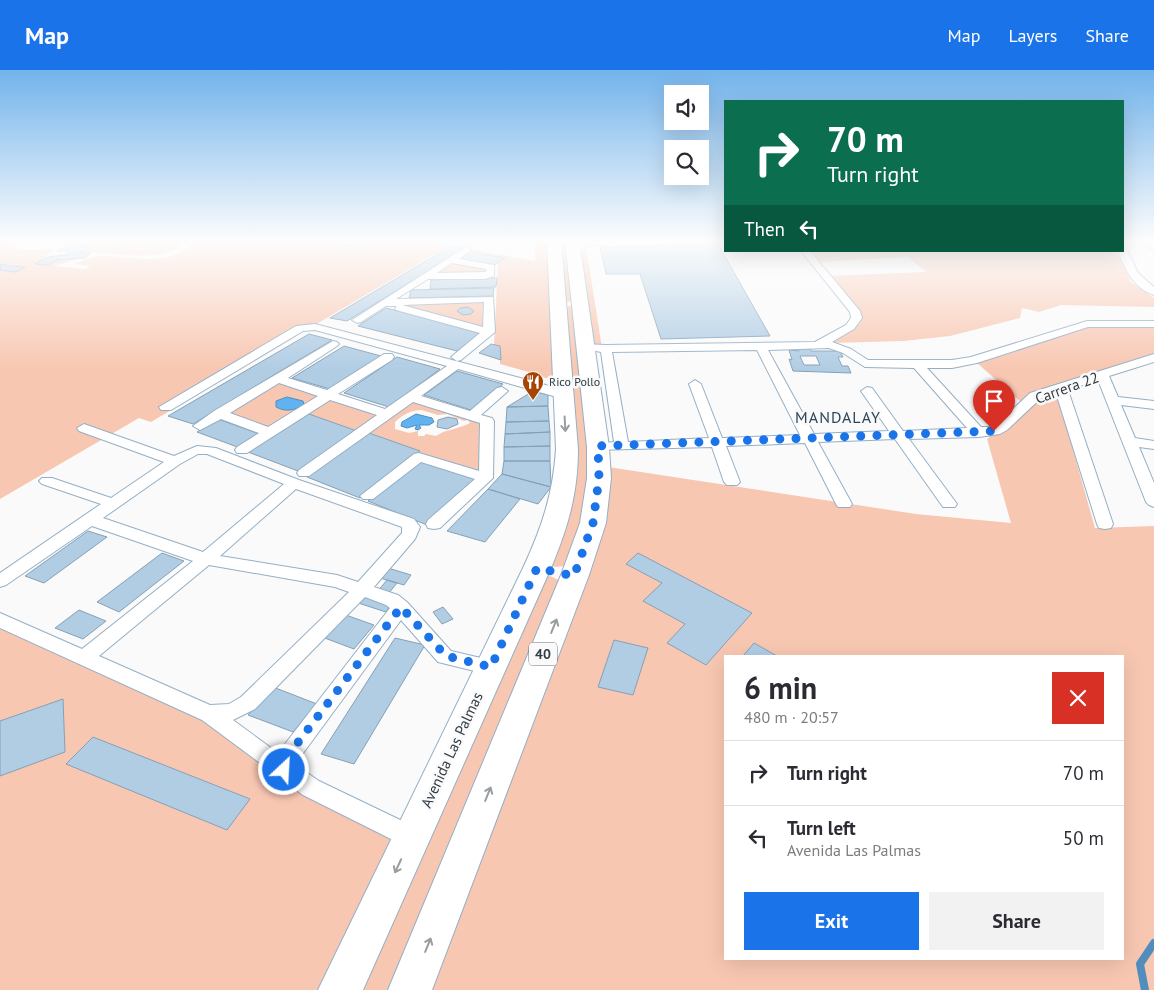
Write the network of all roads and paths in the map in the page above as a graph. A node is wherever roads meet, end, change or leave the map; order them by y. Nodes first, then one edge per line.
1 (414, 283) edge
2 (564, 283) edge
3 (572, 283) edge
4 (832, 283) edge
5 (1139, 283) edge
6 (1154, 292) edge
7 (384, 303) junction
8 (569, 305) junction
9 (357, 320) dead end
10 (319, 321) dead end
11 (1154, 324) edge
12 (489, 332) junction
13 (333, 344) dead end
14 (816, 346) junction
15 (761, 347) junction
16 (592, 350) junction
17 (388, 357) dead end
18 (1154, 358) edge
19 (456, 361) junction
20 (918, 365) junction
21 (1102, 374) junction
22 (278, 380) junction
23 (695, 384) dead end
24 (563, 387) junction
25 (1061, 388) junction
26 (502, 391) dead end
27 (867, 391) dead end
28 (329, 396) junction
29 (412, 397) junction
30 (1113, 400) junction
31 (1154, 406) edge
32 (166, 407) dead end
33 (219, 414) junction
34 (387, 414) junction
35 (472, 416) junction
36 (200, 426) dead end
37 (84, 428) dead end
38 (269, 432) junction
39 (979, 433) junction
40 (899, 436) junction
41 (810, 439) junction
42 (716, 442) junction
43 (1130, 442) junction
44 (1154, 445) edge
45 (610, 446) junction
46 (242, 450) dead end
47 (175, 461) junction
48 (299, 478) junction
49 (486, 478) junction
50 (47, 481) dead end
51 (732, 482) dead end
52 (1152, 495) edge
53 (368, 496) dead end
54 (112, 503) junction
55 (844, 504) dead end
56 (949, 504) dead end
57 (89, 519) junction
58 (434, 524) dead end
59 (1105, 524) dead end
60 (206, 559) junction
61 (537, 568) junction
62 (574, 576) junction
63 (0, 581) edge
64 (362, 590) junction
65 (401, 607) junction
66 (0, 620) edge
67 (85, 658) junction
68 (491, 667) junction
69 (209, 714) junction
70 (284, 770) junction
71 (412, 836) junction
72 (340, 990) edge
73 (410, 990) edge

1 - 7 street
2 - 8 main road, Avenida Las Palmas / 40
3 - 8 main road, Avenida Las Palmas / 40
4 - 14 street
5 - 6 street
7 - 9 street
7 - 12 street
7 - 12 street
8 - 16 main road, Avenida Las Palmas / 40
8 - 24 main road, Avenida Las Palmas / 40
10 - 19 street
11 - 20 street
12 - 19 street
13 - 22 street
14 - 15 street
14 - 20 street
15 - 16 street
15 - 41 street
16 - 45 main road, Avenida Las Palmas / 40
17 - 28 street
18 - 21 street, Carrera 22
19 - 24 street
19 - 29 street
19 - 32 street
20 - 39 street
21 - 25 street, Carrera 22
21 - 30 street
22 - 28 street
22 - 33 street
23 - 42 street
24 -> 61 main road, Avenida Las Palmas / 40
25 - 39 street, Carrera 22
25 - 59 street
26 - 35 street
27 - 40 street
28 - 34 street
28 - 38 street
29 - 34 street
29 - 35 street
30 - 31 street
30 - 43 street
33 - 36 street
33 - 38 street
34 - 48 street
35 - 49 street
37 - 47 street
38 - 46 street
39 - 40 street, Carrera 22
40 - 41 street, Carrera 22
40 - 56 street
41 - 42 street, Carrera 22
41 - 55 street
42 - 45 street, Carrera 22
42 - 51 street
43 - 44 street
43 - 52 street
45 - 62 main road, Avenida Las Palmas / 40
47 - 48 street
47 - 54 street
48 - 60 street
48 - 64 street
49 - 53 street
49 - 58 street
50 - 54 street
54 - 57 street
57 - 60 street
57 - 63 street
60 - 64 street
60 - 67 street
61 - 62 main road
61 - 68 main road, Avenida Las Palmas / 40
73 -> 62 main road, Avenida Las Palmas / 40
64 - 65 street
64 - 69 street
65 - 68 street
65 - 70 street
66 - 67 street
67 - 69 street
68 - 71 main road, Avenida Las Palmas / 40
69 - 70 street
70 - 71 street
71 -> 72 main road, Avenida Las Palmas / 40

